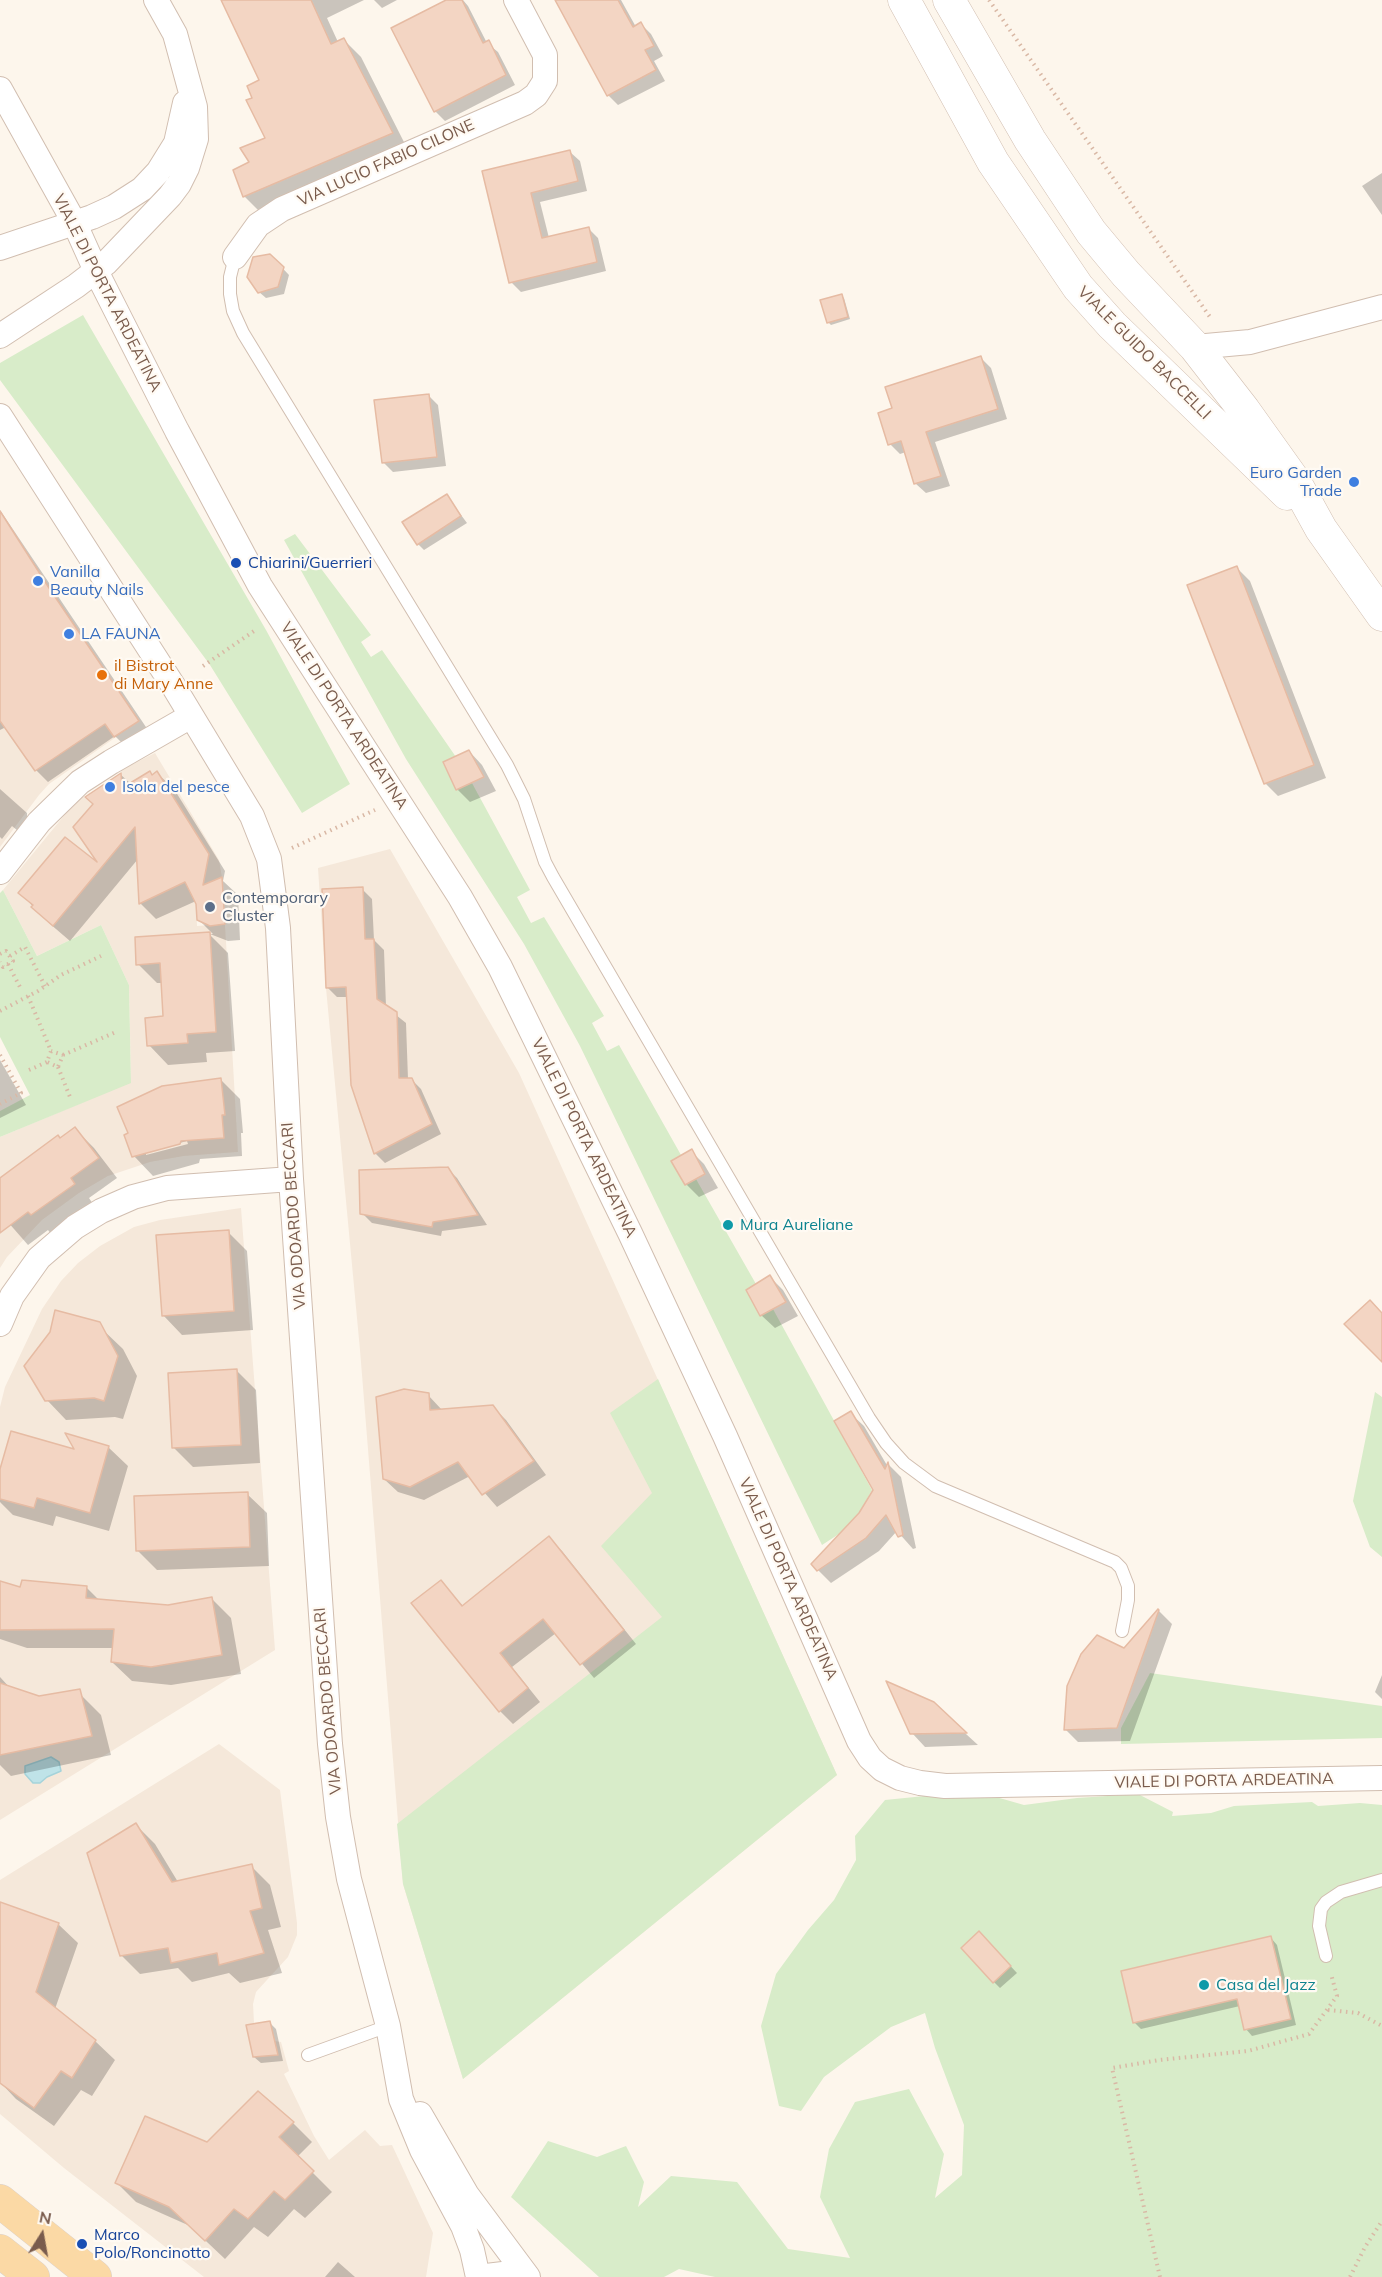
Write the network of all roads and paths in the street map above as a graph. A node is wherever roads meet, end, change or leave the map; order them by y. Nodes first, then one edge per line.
1 (156, 0) edge
2 (516, 0) edge
3 (904, 0) edge
4 (949, 0) edge
5 (989, 0) edge
6 (186, 77) junction
7 (0, 89) edge
8 (74, 222) junction
9 (0, 248) edge
10 (235, 257) joint
11 (96, 271) junction
12 (1382, 307) edge
13 (1212, 321) dead end
14 (0, 336) edge
15 (1196, 347) junction
16 (0, 416) edge
17 (1321, 529) junction
18 (1382, 615) edge
19 (262, 626) dead end
20 (203, 666) dead end
21 (191, 716) junction
22 (397, 800) junction
23 (269, 859) junction
24 (0, 872) edge
25 (1, 953) edge
26 (10, 956) junction
27 (100, 956) dead end
28 (0, 962) edge
29 (8, 964) junction
30 (45, 986) junction
31 (21, 989) dead end
32 (28, 996) junction
33 (0, 1011) edge
34 (116, 1032) dead end
35 (51, 1051) junction
36 (0, 1055) edge
37 (63, 1055) junction
38 (47, 1062) junction
39 (58, 1066) junction
40 (29, 1070) dead end
41 (70, 1096) dead end
42 (0, 1104) edge
43 (291, 1179) junction
44 (0, 1324) edge
45 (1122, 1631) dead end
46 (1382, 1778) edge
47 (1382, 1880) edge
48 (1326, 1956) joint
49 (1328, 2010) junction
50 (388, 2026) junction
51 (1382, 2026) edge
52 (308, 2055) dead end
53 (399, 2085) junction
54 (0, 2201) edge
55 (1382, 2221) edge
56 (0, 2251) edge
57 (33, 2277) edge
58 (96, 2277) edge
59 (478, 2277) edge
60 (526, 2277) edge
61 (1160, 2277) edge
62 (1350, 2277) edge

1 - 6 street
2 - 10 street, VIA LUCIO FABIO CILONE
3 - 17 street, VIALE GUIDO BACCELLI
4 - 15 street, VIALE GUIDO BACCELLI
5 - 13 path
6 - 8 street
6 - 11 street
7 - 8 street, VIALE DI PORTA ARDEATINA
8 - 9 street
8 - 11 street, VIALE DI PORTA ARDEATINA
10 - 45 lane
11 - 14 street
11 - 22 street, VIALE DI PORTA ARDEATINA
12 - 15 street
15 - 17 street, VIALE GUIDO BACCELLI
16 - 21 street, VIA ODOARDO BECCARI
17 - 18 street, VIALE GUIDO BACCELLI
19 - 20 path
21 - 23 street, VIA ODOARDO BECCARI
21 - 24 street
22 - 23 path
22 - 46 street, VIALE DI PORTA ARDEATINA
23 - 43 street, VIA ODOARDO BECCARI
25 - 26 path
26 - 29 path
26 - 30 path
27 - 30 path
28 - 29 path
29 - 31 path
30 - 32 path
32 - 33 path
32 - 35 path
34 - 37 path
35 - 37 path
35 - 38 path
36 - 42 path
37 - 39 path
38 - 39 path
38 - 40 path
39 - 41 path
43 - 44 street
43 - 50 street, VIA ODOARDO BECCARI
47 - 48 lane
48 - 49 path
49 - 51 path
49 - 61 path
50 - 52 lane
50 - 53 street, VIA ODOARDO BECCARI
53 - 59 street, VIA ODOARDO BECCARI
53 - 60 street, VIA ODOARDO BECCARI
54 - 58 main road
55 - 62 path
56 - 57 main road
59 - 60 street

